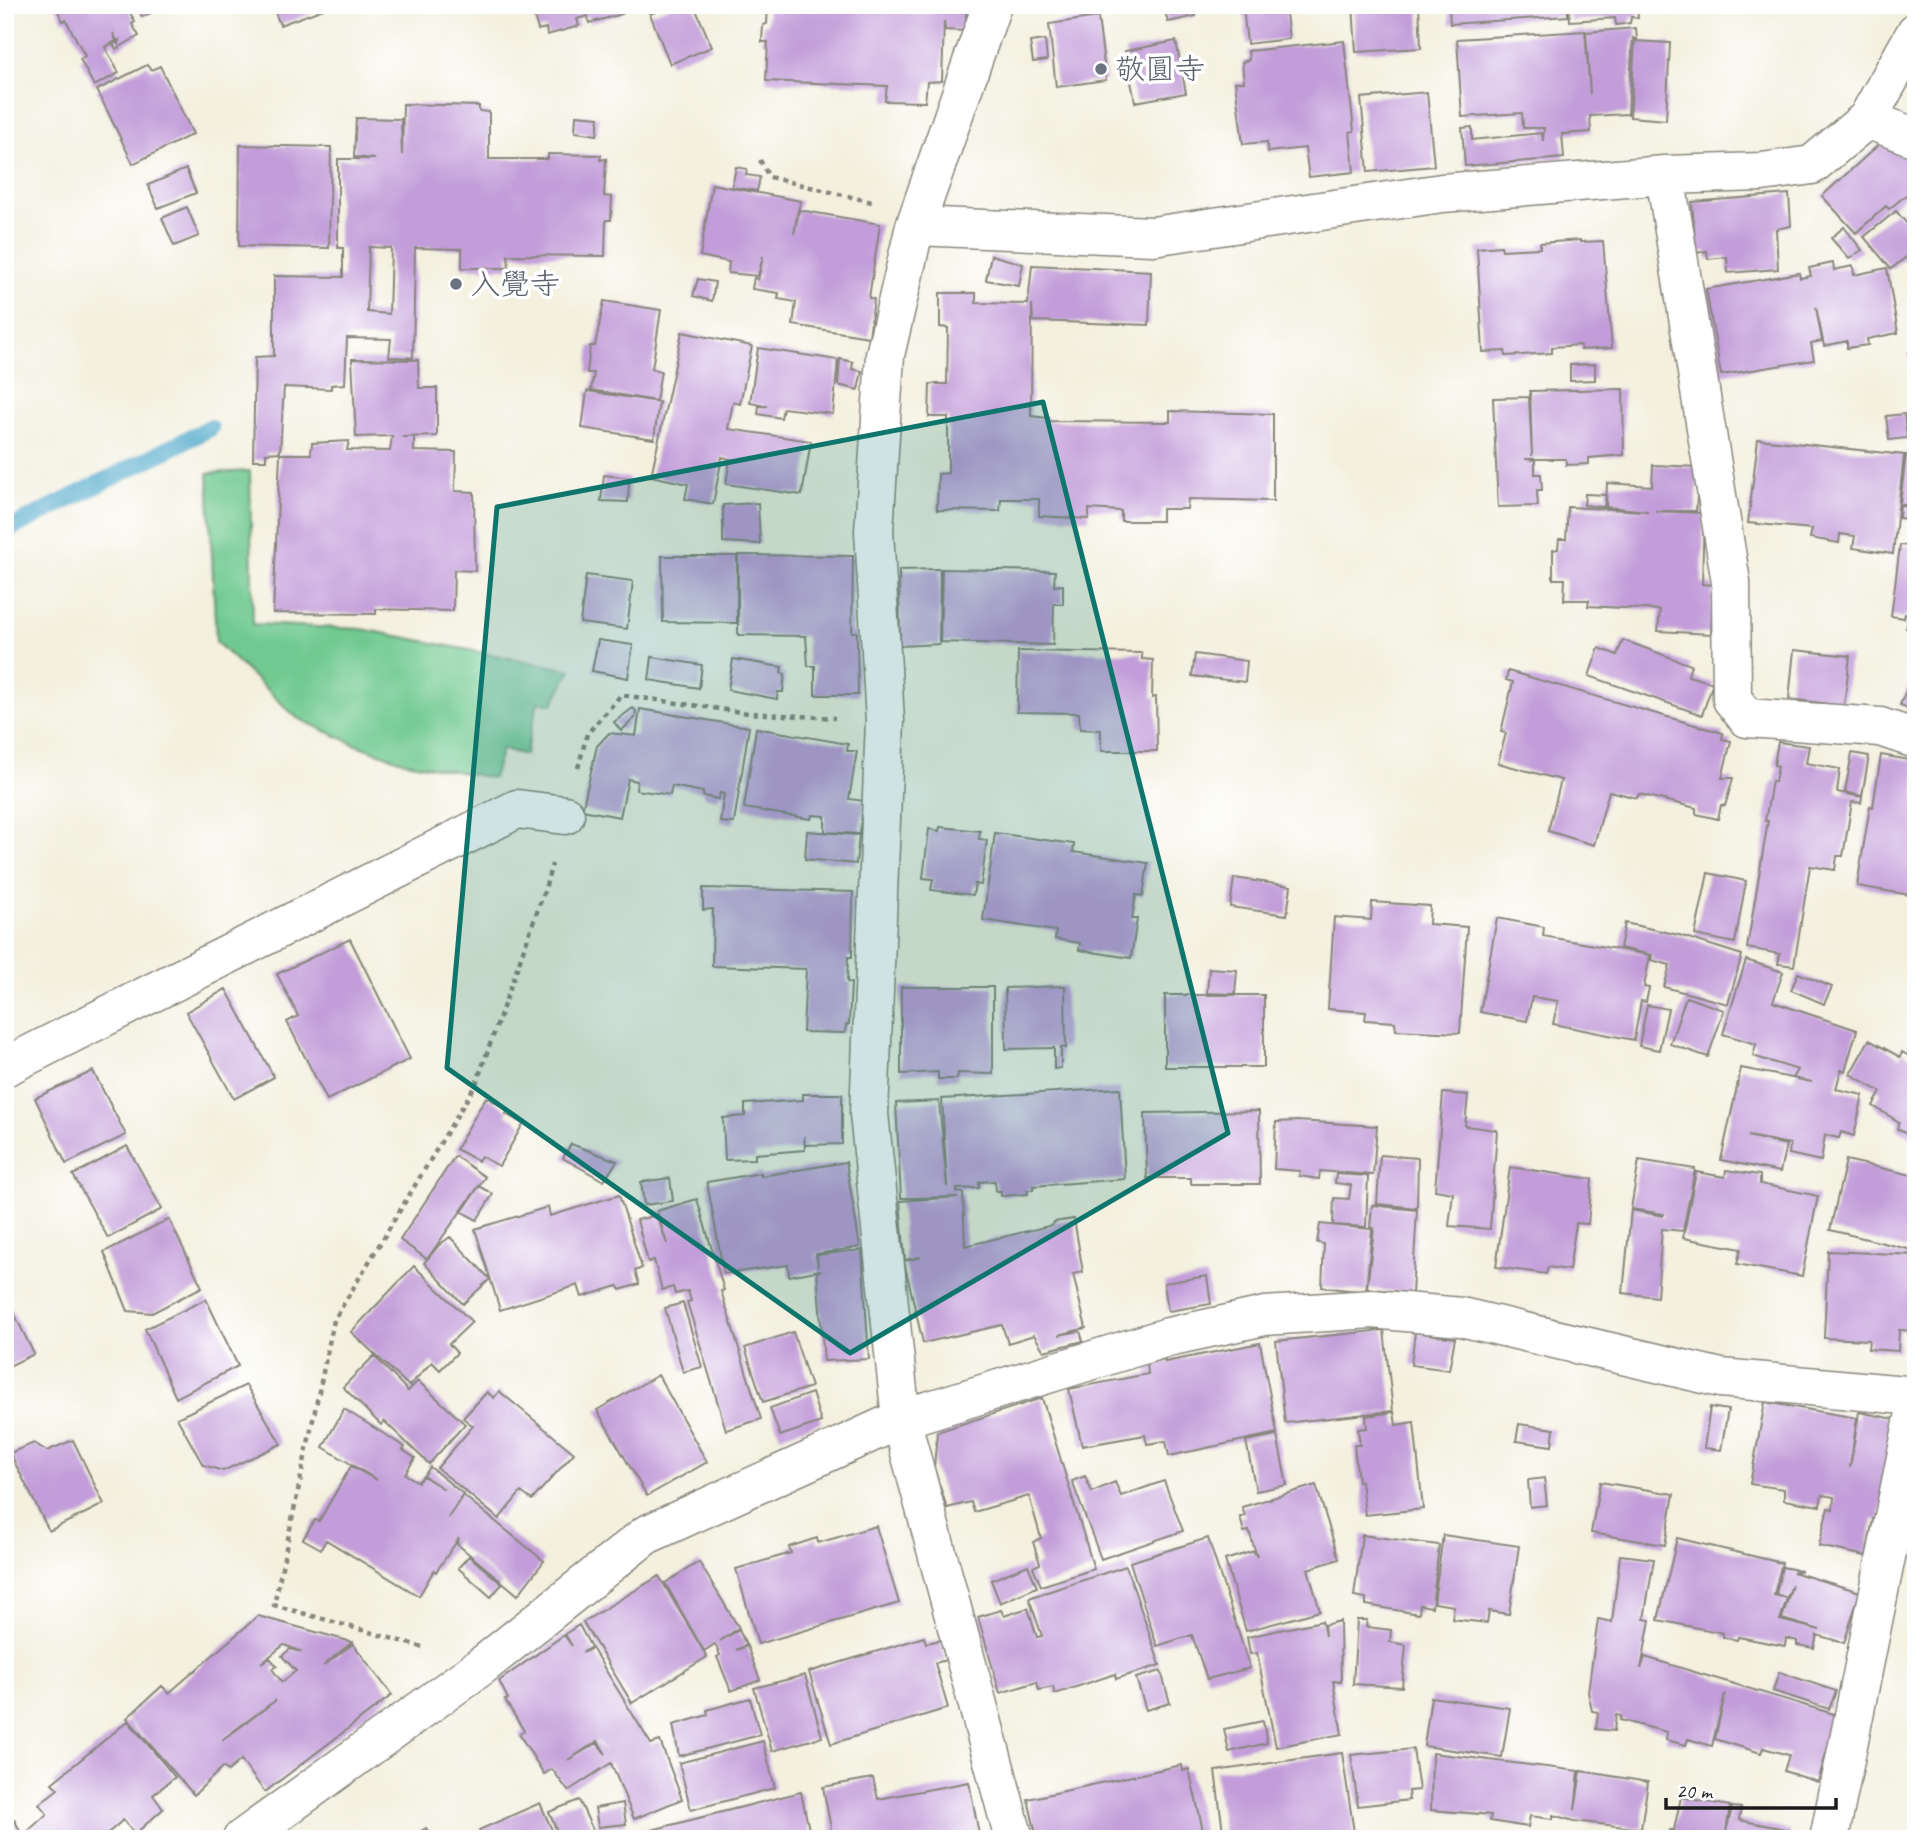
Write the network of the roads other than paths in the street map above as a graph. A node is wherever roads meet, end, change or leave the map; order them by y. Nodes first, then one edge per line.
1 (992, 5) edge
2 (1916, 32) edge
3 (1867, 119) junction
4 (1916, 138) edge
5 (1665, 175) junction
6 (917, 219) junction
7 (1916, 739) edge
8 (565, 815) road end
9 (5, 1068) edge
10 (1916, 1396) edge
11 (1916, 1408) edge
12 (901, 1419) junction
13 (242, 1839) edge
14 (1014, 1839) edge
15 (1829, 1839) edge

1 - 6 street
2 - 3 street
3 - 4 street
3 - 5 street
5 - 6 street
5 - 7 street
6 - 12 street
8 - 9 street
10 - 12 street
11 - 15 street
12 - 13 street
12 - 14 street

